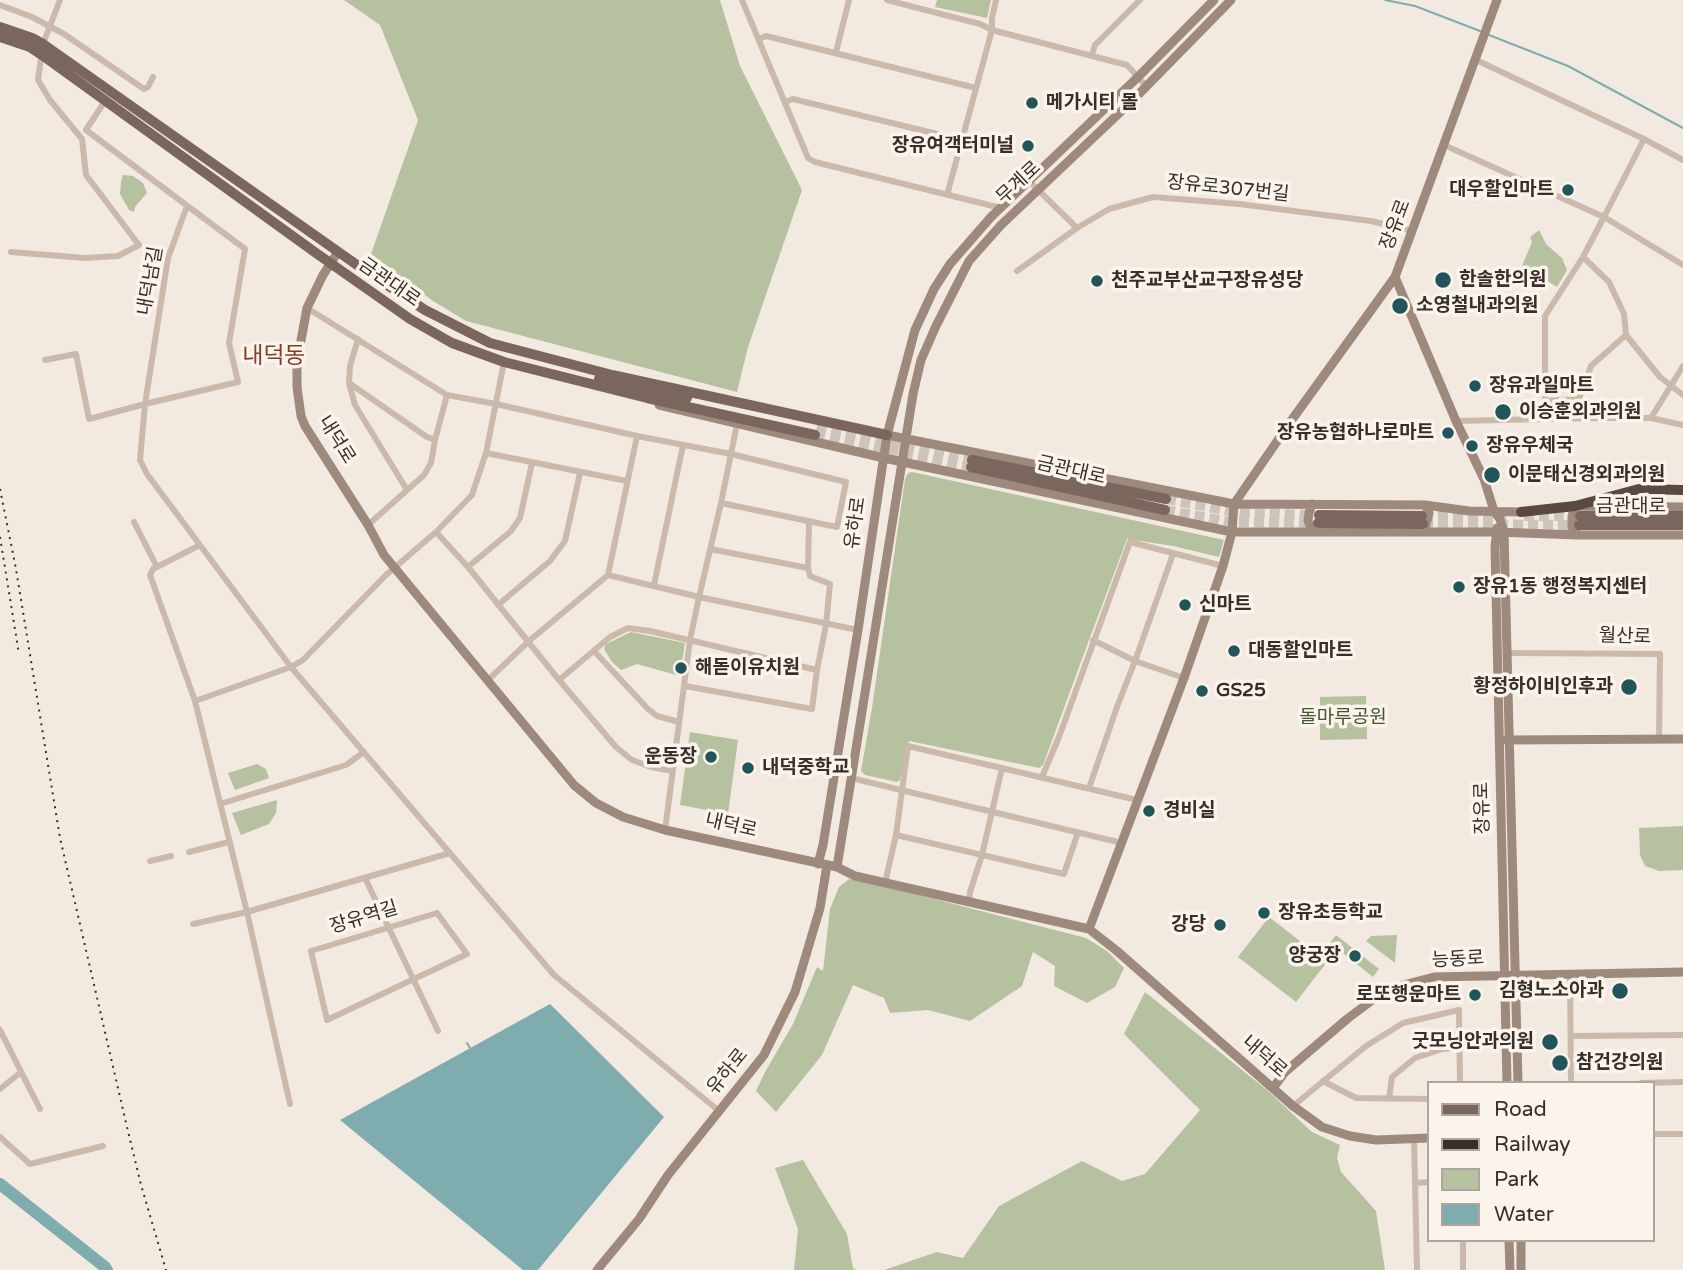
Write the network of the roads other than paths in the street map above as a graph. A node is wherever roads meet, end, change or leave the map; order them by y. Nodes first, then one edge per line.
1 (60, 0) edge
2 (742, 0) edge
3 (849, 0) edge
4 (887, 0) edge
5 (996, 0) edge
6 (1140, 0) edge
7 (1214, 0) edge
8 (1231, 0) edge
9 (1496, 2) edge
10 (0, 5) edge
11 (50, 26) junction
12 (0, 27) edge
13 (992, 30) junction
14 (0, 37) edge
15 (759, 39) junction
16 (43, 50) junction
17 (836, 52) junction
18 (1093, 55) junction
19 (1477, 58) junction
20 (153, 77) dead end
21 (1138, 77) junction
22 (1146, 86) junction
23 (976, 88) junction
24 (105, 101) junction
25 (785, 102) junction
26 (1644, 139) junction
27 (962, 140) junction
28 (1444, 145) junction
29 (1683, 160) edge
30 (1029, 181) junction
31 (1038, 190) junction
32 (947, 195) junction
33 (187, 206) junction
34 (1001, 208) junction
35 (1604, 217) junction
36 (1077, 228) junction
37 (1413, 231) junction
38 (11, 252) dead end
39 (338, 252) junction
40 (1583, 257) junction
41 (330, 262) junction
42 (1683, 265) edge
43 (1017, 271) dead end
44 (1395, 277) junction
45 (307, 308) junction
46 (1626, 335) junction
47 (358, 339) junction
48 (490, 343) junction
49 (46, 360) dead end
50 (504, 362) junction
51 (1683, 366) edge
52 (349, 383) junction
53 (600, 386) junction
54 (1671, 386) junction
55 (447, 395) junction
56 (1683, 395) edge
57 (1580, 399) junction
58 (1544, 401) junction
59 (145, 404) junction
60 (496, 404) junction
61 (1603, 418) junction
62 (1651, 418) junction
63 (1545, 419) junction
64 (1456, 421) junction
65 (737, 424) junction
66 (1683, 425) edge
67 (887, 435) junction
68 (638, 436) junction
69 (906, 438) junction
70 (435, 440) junction
71 (682, 445) junction
72 (486, 453) junction
73 (731, 454) junction
74 (884, 458) junction
75 (901, 461) junction
76 (532, 463) junction
77 (971, 463) tunnel mouth
78 (580, 473) junction
79 (627, 481) junction
80 (407, 489) junction
81 (1683, 490) edge
82 (721, 503) junction
83 (1165, 504) tunnel mouth
84 (1234, 504) junction
85 (1312, 504) junction
86 (1424, 505) junction
87 (1683, 507) edge
88 (1521, 512) joint
89 (1497, 515) junction
90 (1683, 516) edge
91 (1578, 520) junction
92 (134, 522) dead end
93 (809, 522) junction
94 (1317, 523) junction
95 (368, 524) junction
96 (1423, 524) junction
97 (1683, 525) edge
98 (436, 532) junction
99 (1232, 532) junction
100 (1500, 532) junction
101 (1683, 535) edge
102 (200, 545) junction
103 (710, 549) junction
104 (1173, 554) junction
105 (1223, 565) junction
106 (157, 567) junction
107 (395, 567) junction
108 (468, 567) junction
109 (808, 568) junction
110 (608, 575) junction
111 (653, 585) junction
112 (699, 597) junction
113 (498, 605) junction
114 (826, 625) junction
115 (858, 630) junction
116 (690, 640) junction
117 (1093, 640) junction
118 (529, 641) junction
119 (594, 651) junction
120 (1508, 653) junction
121 (1135, 661) junction
122 (291, 667) junction
123 (817, 670) junction
124 (1184, 678) junction
125 (488, 680) junction
126 (559, 680) junction
127 (685, 686) junction
128 (195, 701) junction
129 (679, 722) junction
130 (1659, 738) junction
131 (1683, 739) edge
132 (1504, 740) junction
133 (363, 752) junction
134 (1002, 768) junction
135 (673, 771) junction
136 (1042, 777) junction
137 (851, 778) junction
138 (1089, 788) junction
139 (902, 790) junction
140 (1137, 800) junction
141 (220, 804) junction
142 (991, 811) junction
143 (665, 830) junction
144 (1077, 832) junction
145 (896, 835) junction
146 (225, 843) dead end
147 (1122, 843) junction
148 (189, 852) dead end
149 (450, 853) junction
150 (982, 855) junction
151 (171, 856) dead end
152 (150, 861) dead end
153 (827, 866) junction
154 (365, 878) junction
155 (885, 883) junction
156 (969, 903) junction
157 (247, 912) junction
158 (193, 923) dead end
159 (388, 927) junction
160 (1089, 929) junction
161 (1683, 972) edge
162 (1570, 974) junction
163 (1509, 976) junction
164 (412, 979) junction
165 (0, 1030) edge
166 (438, 1031) dead end
167 (1683, 1035) edge
168 (1571, 1036) junction
169 (1459, 1048) junction
170 (21, 1072) junction
171 (1460, 1081) edge
172 (1507, 1081) edge
173 (1518, 1081) edge
174 (1571, 1081) edge
175 (1323, 1082) junction
176 (1683, 1082) edge
177 (1655, 1083) edge
178 (1273, 1088) junction
179 (0, 1089) edge
180 (1389, 1099) junction
181 (1428, 1100) edge
182 (290, 1104) dead end
183 (1293, 1106) junction
184 (40, 1109) dead end
185 (719, 1111) junction
186 (1655, 1134) edge
187 (1683, 1134) edge
188 (0, 1137) edge
189 (1414, 1138) junction
190 (1428, 1138) edge
191 (103, 1146) dead end
192 (1428, 1182) edge
193 (1415, 1183) junction
194 (1463, 1242) edge
195 (1509, 1242) edge
196 (1521, 1242) edge
197 (597, 1270) edge
198 (1417, 1270) edge
199 (1463, 1270) edge
200 (1510, 1270) edge
201 (1521, 1270) edge

1 - 11 street
2 - 15 street
3 - 17 street
4 - 13 street
5 - 13 street
6 - 18 street
7 - 21 main road, 무계로
8 - 22 main road, 무계로
9 - 19 main road, 장유로
10 - 11 street
11 - 16 street
11 - 20 street
12 - 16 main road, 금관대로
13 - 18 street
13 - 23 street
14 - 16 main road, 금관대로
15 - 17 street
15 - 25 street
16 - 24 main road, 금관대로
16 - 38 street
16 - 39 main road, 금관대로
17 - 23 street
18 - 21 street
19 - 26 street
19 - 28 main road, 장유로
21 - 22 street
21 - 30 main road, 무계로
22 - 31 main road, 무계로
23 - 27 street
24 - 33 street
24 - 41 main road, 금관대로
25 - 27 street
25 - 32 street
26 - 29 street
26 - 35 street
27 - 32 street
28 - 35 street
28 - 37 main road, 장유로
30 - 31 street
30 - 34 main road, 무계로
31 - 36 street
31 - 69 main road, 무계로
32 - 34 street
33 - 59 street, 내덕남길
33 - 59 street
34 - 67 main road, 무계로
35 - 40 street
35 - 42 street
36 - 37 street, 장유로307번길
36 - 43 street, 장유로307번길
37 - 44 main road, 장유로
39 - 41 main road, 내덕로
39 - 48 main road, 금관대로
40 - 46 street
40 - 58 street
41 - 45 main road, 내덕로
41 - 50 main road, 금관대로
44 - 64 main road, 장유로
44 - 84 main road
45 - 47 street
45 - 95 main road, 내덕로
46 - 54 street
46 - 57 street
47 - 52 street
47 - 55 street
48 - 53 main road, 금관대로
48 - 67 main road
49 - 59 street
50 - 53 main road, 금관대로
50 - 60 street
51 - 54 street
52 - 70 street
52 - 80 street
53 - 65 main road
54 - 56 street
54 - 62 street
55 - 60 street
55 - 70 street
57 - 58 street
57 - 61 street
58 - 63 street
59 - 102 street, 내덕남길
60 - 68 street
60 - 72 street
61 - 62 street
61 - 63 street
62 - 66 street
63 - 64 street
64 - 89 main road, 장유로
65 - 73 street
65 - 74 main road
67 - 69 main road
67 - 74 main road, 유하로
68 - 71 street
68 - 79 street
69 - 75 main road, 유하로
69 - 84 main road
70 - 80 street
71 - 73 street
71 - 111 street
72 - 76 street
72 - 98 street
73 - 82 street
73 - 93 street
74 - 75 main road
74 - 115 main road, 유하로
75 - 99 main road
75 - 137 main road, 유하로
76 - 78 street
76 - 108 street
77 - 83 main road, 금관대로
78 - 79 street
78 - 113 street
79 - 110 street
80 - 95 street
81 - 91 highway
82 - 93 street
82 - 103 street
84 - 85 main road
84 - 99 main road
85 - 86 main road
85 - 94 main road
86 - 89 main road
86 - 96 main road
87 - 91 main road
88 - 89 main road
88 - 91 highway
89 - 100 main road, 장유로
90 - 91 main road, 금관대로
91 - 97 main road, 금관대로
91 - 100 main road
91 - 101 main road
92 - 106 street
93 - 109 street
94 - 96 main road
94 - 96 main road
94 - 99 main road
95 - 107 main road, 내덕로
96 - 100 main road
98 - 107 street
98 - 108 street
99 - 105 main road
100 - 120 main road, 장유로
100 - 132 main road, 장유로
102 - 106 street
102 - 122 street
103 - 109 street
103 - 112 street
104 - 105 street
104 - 117 street
104 - 121 street
105 - 124 main road
106 - 128 street
107 - 122 street
107 - 125 main road, 내덕로
108 - 113 street
109 - 114 street
110 - 111 street
110 - 118 street
111 - 112 street
112 - 114 street
112 - 116 street
113 - 118 street
114 - 115 street
114 - 123 street
115 - 153 main road, 유하로
116 - 119 street
116 - 123 street
116 - 127 street
117 - 121 street
117 - 136 street
118 - 125 street
118 - 126 street
119 - 126 street
119 - 129 street
120 - 130 street, 월산로
120 - 132 main road, 장유로
121 - 124 street
121 - 138 street
122 - 128 street
122 - 133 street
123 - 127 street
124 - 140 main road
125 - 143 main road, 내덕로
126 - 135 street
127 - 129 street
128 - 141 street
129 - 135 street
130 - 131 main road
130 - 132 main road
132 - 163 main road, 장유로
133 - 141 street
133 - 149 street
134 - 136 street
134 - 139 street
134 - 142 street
135 - 143 street
136 - 138 street
137 - 139 street
137 - 153 main road, 유하로
138 - 140 street
139 - 142 street
139 - 145 street
140 - 147 main road
141 - 157 street
142 - 144 street
142 - 150 street
143 - 153 main road, 내덕로
144 - 147 street
144 - 150 street
145 - 150 street
145 - 155 street
146 - 148 street
147 - 160 main road
149 - 154 street
149 - 185 street
150 - 156 street
151 - 152 street
153 - 155 main road, 내덕로
153 - 185 main road, 유하로
154 - 157 street
154 - 159 street
155 - 156 main road, 내덕로
156 - 160 main road, 내덕로
157 - 158 street
157 - 182 street
159 - 164 street
159 - 164 street, 장유역길
159 - 164 street, 장유역길
160 - 178 main road, 내덕로
161 - 162 main road, 능동로
162 - 163 main road, 능동로
162 - 168 street
163 - 172 main road, 장유로
163 - 173 main road, 장유로
163 - 178 main road, 능동로
164 - 166 street
165 - 170 street
167 - 168 street
168 - 174 street
169 - 171 street
169 - 175 street
169 - 180 street
170 - 179 street
170 - 184 street
175 - 180 street
175 - 183 street
176 - 177 street
178 - 183 main road, 내덕로
180 - 181 street
183 - 189 main road, 내덕로
185 - 197 main road, 유하로
186 - 187 street
188 - 191 street
189 - 190 main road, 내덕로
189 - 193 street
192 - 193 street
193 - 198 street
194 - 199 street
195 - 200 main road
196 - 201 main road

